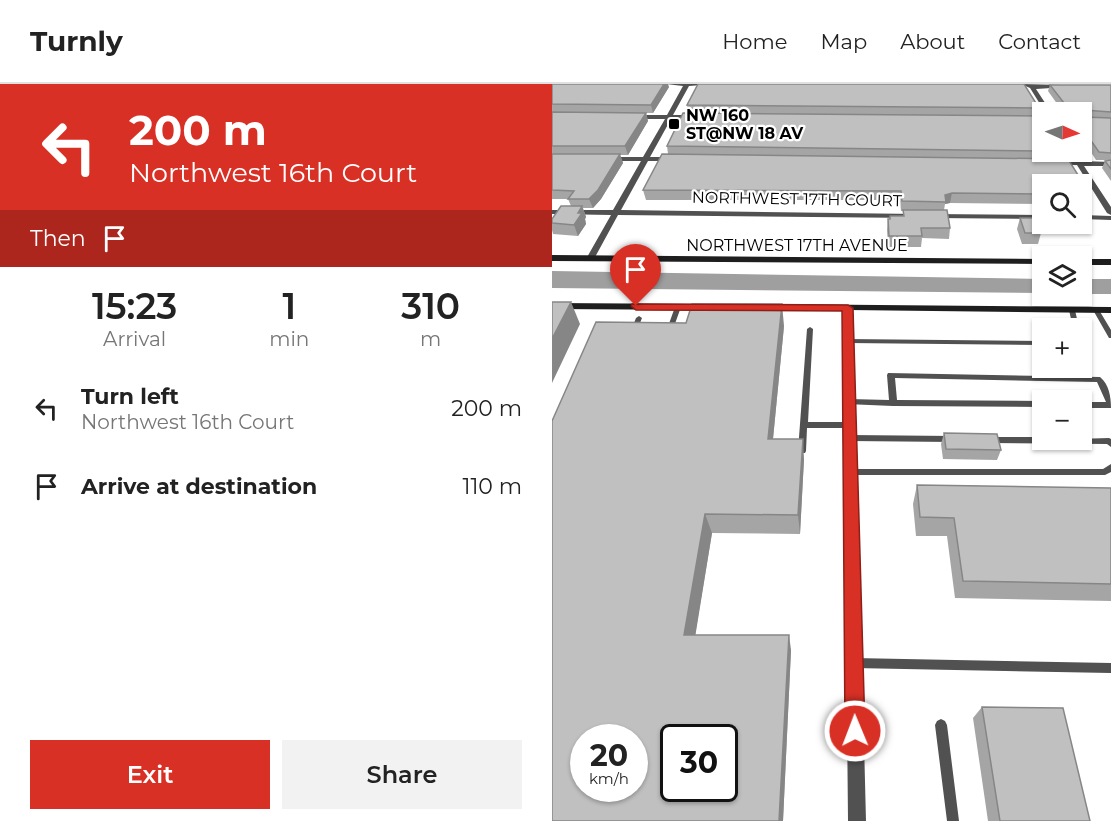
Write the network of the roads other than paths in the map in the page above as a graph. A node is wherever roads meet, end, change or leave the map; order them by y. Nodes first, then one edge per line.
1 (669, 84) edge
2 (687, 84) edge
3 (722, 84) edge
4 (1024, 84) edge
5 (1032, 87) junction
6 (1069, 87) edge
7 (1042, 102) edge
8 (622, 117) edge
9 (668, 117) junction
10 (704, 117) edge
11 (599, 159) edge
12 (645, 159) junction
13 (681, 159) edge
14 (1045, 163) edge
15 (1080, 164) junction
16 (1111, 164) edge
17 (552, 212) edge
18 (616, 212) junction
19 (1111, 215) edge
20 (1092, 216) edge
21 (1032, 217) edge
22 (552, 258) edge
23 (590, 259) junction
24 (1032, 262) edge
25 (1092, 262) edge
26 (1111, 262) edge
27 (552, 306) edge
28 (678, 307) junction
29 (723, 307) edge
30 (757, 307) edge
31 (848, 308) junction
32 (1096, 310) junction
33 (1111, 310) edge
34 (1074, 315) junction
35 (639, 318) dead end
36 (1074, 318) edge
37 (810, 329) dead end
38 (1111, 336) edge
39 (642, 339) edge
40 (666, 339) edge
41 (848, 341) junction
42 (1032, 343) edge
43 (849, 402) junction
44 (893, 402) junction
45 (1032, 405) edge
46 (1092, 405) edge
47 (1111, 405) edge
48 (804, 425) junction
49 (850, 431) junction
50 (959, 439) edge
51 (982, 440) edge
52 (1111, 444) edge
53 (802, 455) edge
54 (1111, 467) edge
55 (850, 472) junction
56 (854, 663) junction
57 (1111, 668) edge
58 (941, 725) dead end
59 (857, 821) edge
60 (953, 821) edge

1 - 2 street
2 - 3 street
2 - 9 street
4 - 5 street
5 - 6 street
5 - 7 street
8 - 9 street
9 - 10 street
9 - 12 street
11 - 12 street
12 - 13 street
12 - 18 street
14 - 15 street
15 - 16 street
15 - 19 street
17 - 18 street, NORTHWEST 17TH COURT
18 - 21 street, NORTHWEST 17TH COURT
18 - 23 street
19 - 20 street
22 - 23 street, NORTHWEST 17TH AVENUE
23 - 24 street, NORTHWEST 17TH AVENUE
25 - 26 street
27 - 28 street
28 - 29 street
28 - 40 lane
30 - 31 street
31 - 34 street
31 - 41 street
32 - 33 street
32 - 34 street
32 - 38 lane
34 - 36 lane
35 - 39 lane
37 - 48 lane
41 - 42 lane
41 - 43 street
43 - 44 lane
43 - 49 street
44 - 45 lane
44 - 47 lane
46 - 47 lane
48 - 49 lane
48 - 53 lane
49 - 50 lane
49 - 55 street
51 - 52 lane
54 - 55 lane
55 - 56 street
56 - 57 lane
56 - 59 street
58 - 60 lane

